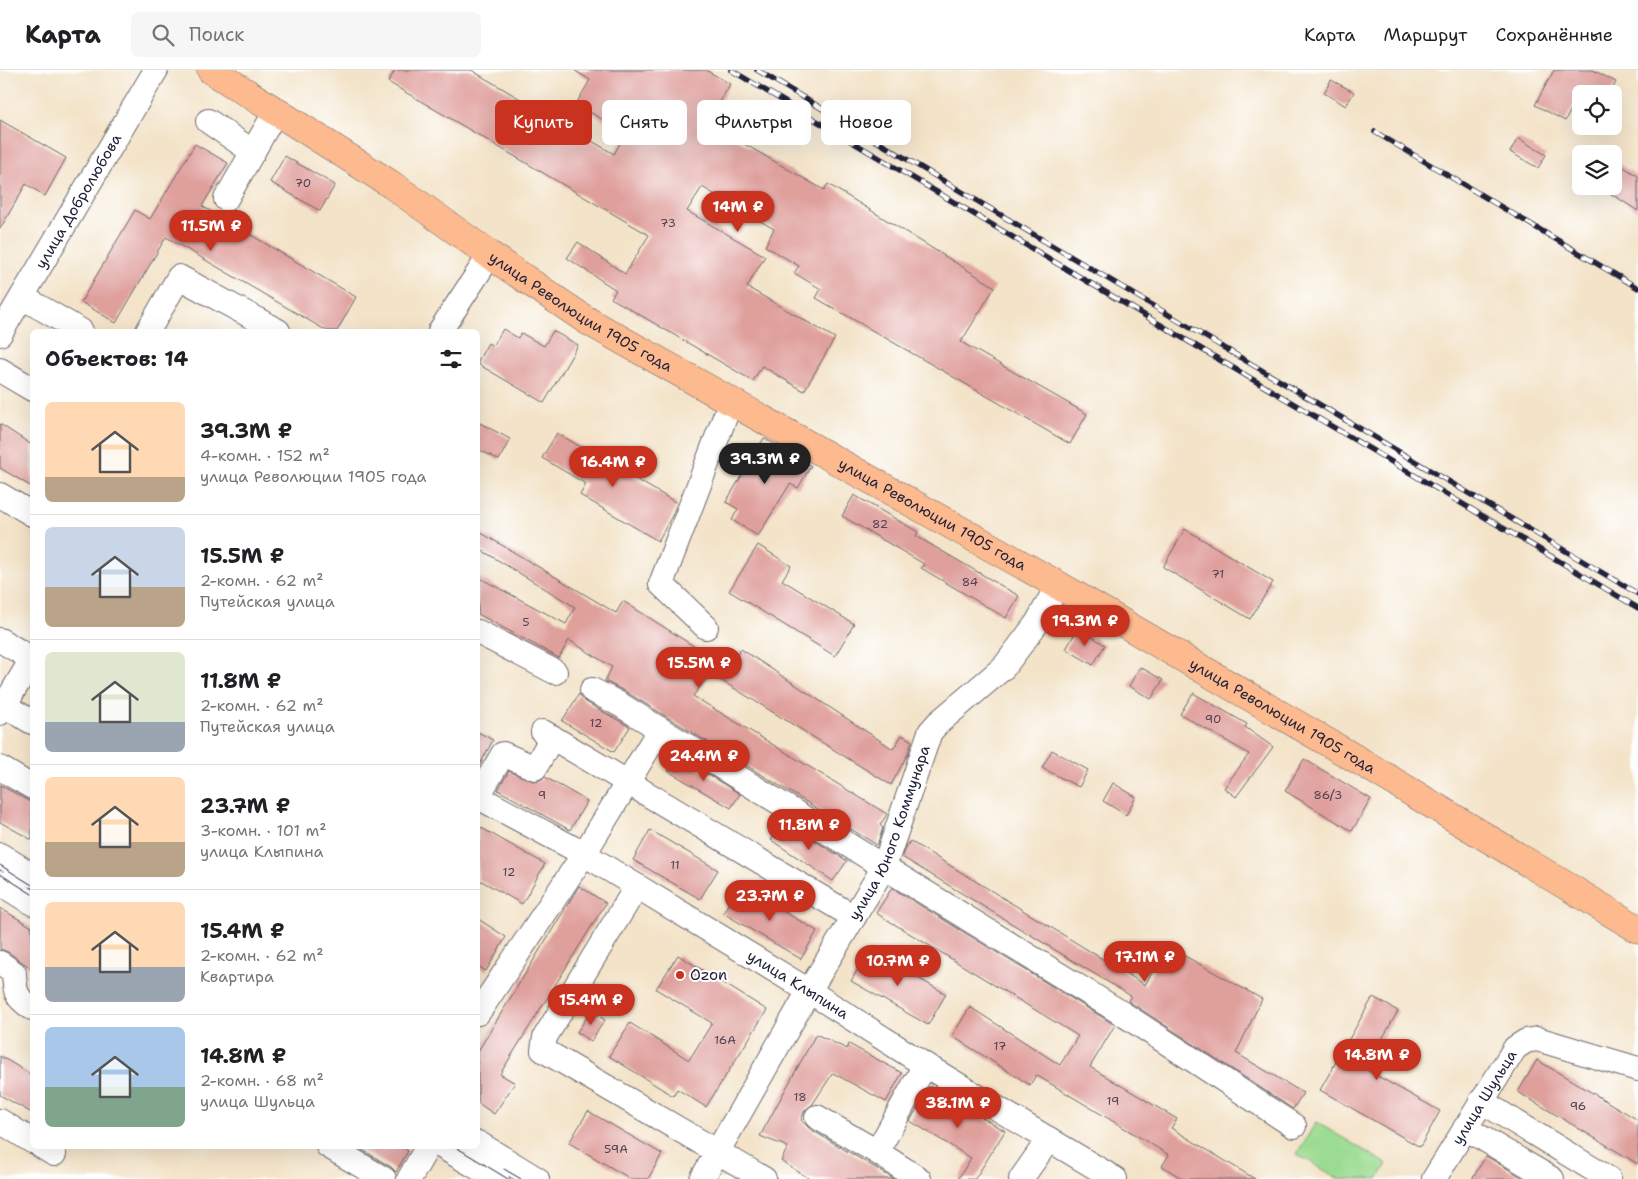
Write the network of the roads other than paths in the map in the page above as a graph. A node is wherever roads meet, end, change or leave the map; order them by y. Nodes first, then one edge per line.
1 (156, 70) edge
2 (211, 70) edge
3 (276, 111) junction
4 (208, 121) dead end
5 (252, 152) junction
6 (226, 199) dead end
7 (490, 255) junction
8 (22, 297) junction
9 (78, 329) edge
10 (149, 329) edge
11 (274, 329) edge
12 (441, 329) edge
13 (0, 334) edge
14 (0, 370) edge
15 (30, 388) edge
16 (731, 401) junction
17 (3, 503) edge
18 (30, 513) edge
19 (1058, 585) junction
20 (706, 627) dead end
21 (480, 633) edge
22 (0, 640) edge
23 (30, 658) edge
24 (30, 662) edge
25 (555, 672) dead end
26 (592, 690) dead end
27 (0, 703) edge
28 (0, 713) edge
29 (30, 721) edge
30 (660, 729) junction
31 (0, 768) edge
32 (627, 782) junction
33 (30, 786) edge
34 (480, 793) edge
35 (480, 797) edge
36 (584, 854) junction
37 (0, 855) edge
38 (884, 867) junction
39 (30, 874) edge
40 (0, 883) edge
41 (637, 886) junction
42 (30, 902) edge
43 (854, 917) junction
44 (1638, 929) edge
45 (0, 964) edge
46 (809, 991) junction
47 (480, 1005) edge
48 (30, 1006) edge
49 (925, 1065) junction
50 (1638, 1069) edge
51 (1481, 1101) junction
52 (817, 1117) dead end
53 (0, 1121) edge
54 (1294, 1126) dead end
55 (1465, 1128) junction
56 (1049, 1139) junction
57 (30, 1140) edge
58 (480, 1144) edge
59 (333, 1149) edge
60 (426, 1149) edge
61 (446, 1149) edge
62 (718, 1152) junction
63 (877, 1152) junction
64 (384, 1179) edge
65 (409, 1179) edge
66 (497, 1179) edge
67 (537, 1179) edge
68 (702, 1179) edge
69 (764, 1179) edge
70 (919, 1179) edge
71 (1021, 1179) edge
72 (1115, 1179) edge
73 (1434, 1179) edge
74 (1552, 1179) edge
75 (1609, 1179) edge

1 - 8 street, улица Добролюбова
2 - 3 main road, улица Революции 1905 года
3 - 5 street
3 - 7 main road, улица Революции 1905 года
4 - 5 street
5 - 6 street
7 - 12 street
7 - 16 main road, улица Революции 1905 года
8 - 9 street
8 - 13 street, улица Добролюбова
10 - 11 street
14 - 15 street
16 - 19 main road, улица Революции 1905 года
16 - 20 street
17 - 18 street
19 - 38 street, улица Юного Коммунара
19 - 44 main road, улица Революции 1905 года
21 - 25 street
22 - 23 street
24 - 28 street
26 - 30 street
27 - 29 street
30 - 32 street
30 - 38 street
31 - 33 street
32 - 34 street
32 - 36 street
32 - 43 street
35 - 36 street, улица Клыпина
36 - 41 street, улица Клыпина
36 - 47 street
37 - 39 street
38 - 43 street, улица Юного Коммунара
38 - 54 street
40 - 42 street
41 - 46 street, улица Клыпина
41 - 62 street
43 - 46 street, улица Юного Коммунара
45 - 48 street
46 - 49 street, улица Клыпина
46 - 62 street, улица Юного Коммунара
49 - 56 street, улица Клыпина
49 - 63 street
50 - 51 street, улица Шульца
51 - 55 street, улица Шульца
51 - 75 street
52 - 63 street
53 - 57 street
55 - 73 street, улица Шульца
55 - 74 street
56 - 71 street
56 - 72 street, улица Клыпина
58 - 67 street
59 - 64 street
60 - 65 street
61 - 66 street
62 - 68 street, улица Юного Коммунара
62 - 69 street
63 - 70 street

